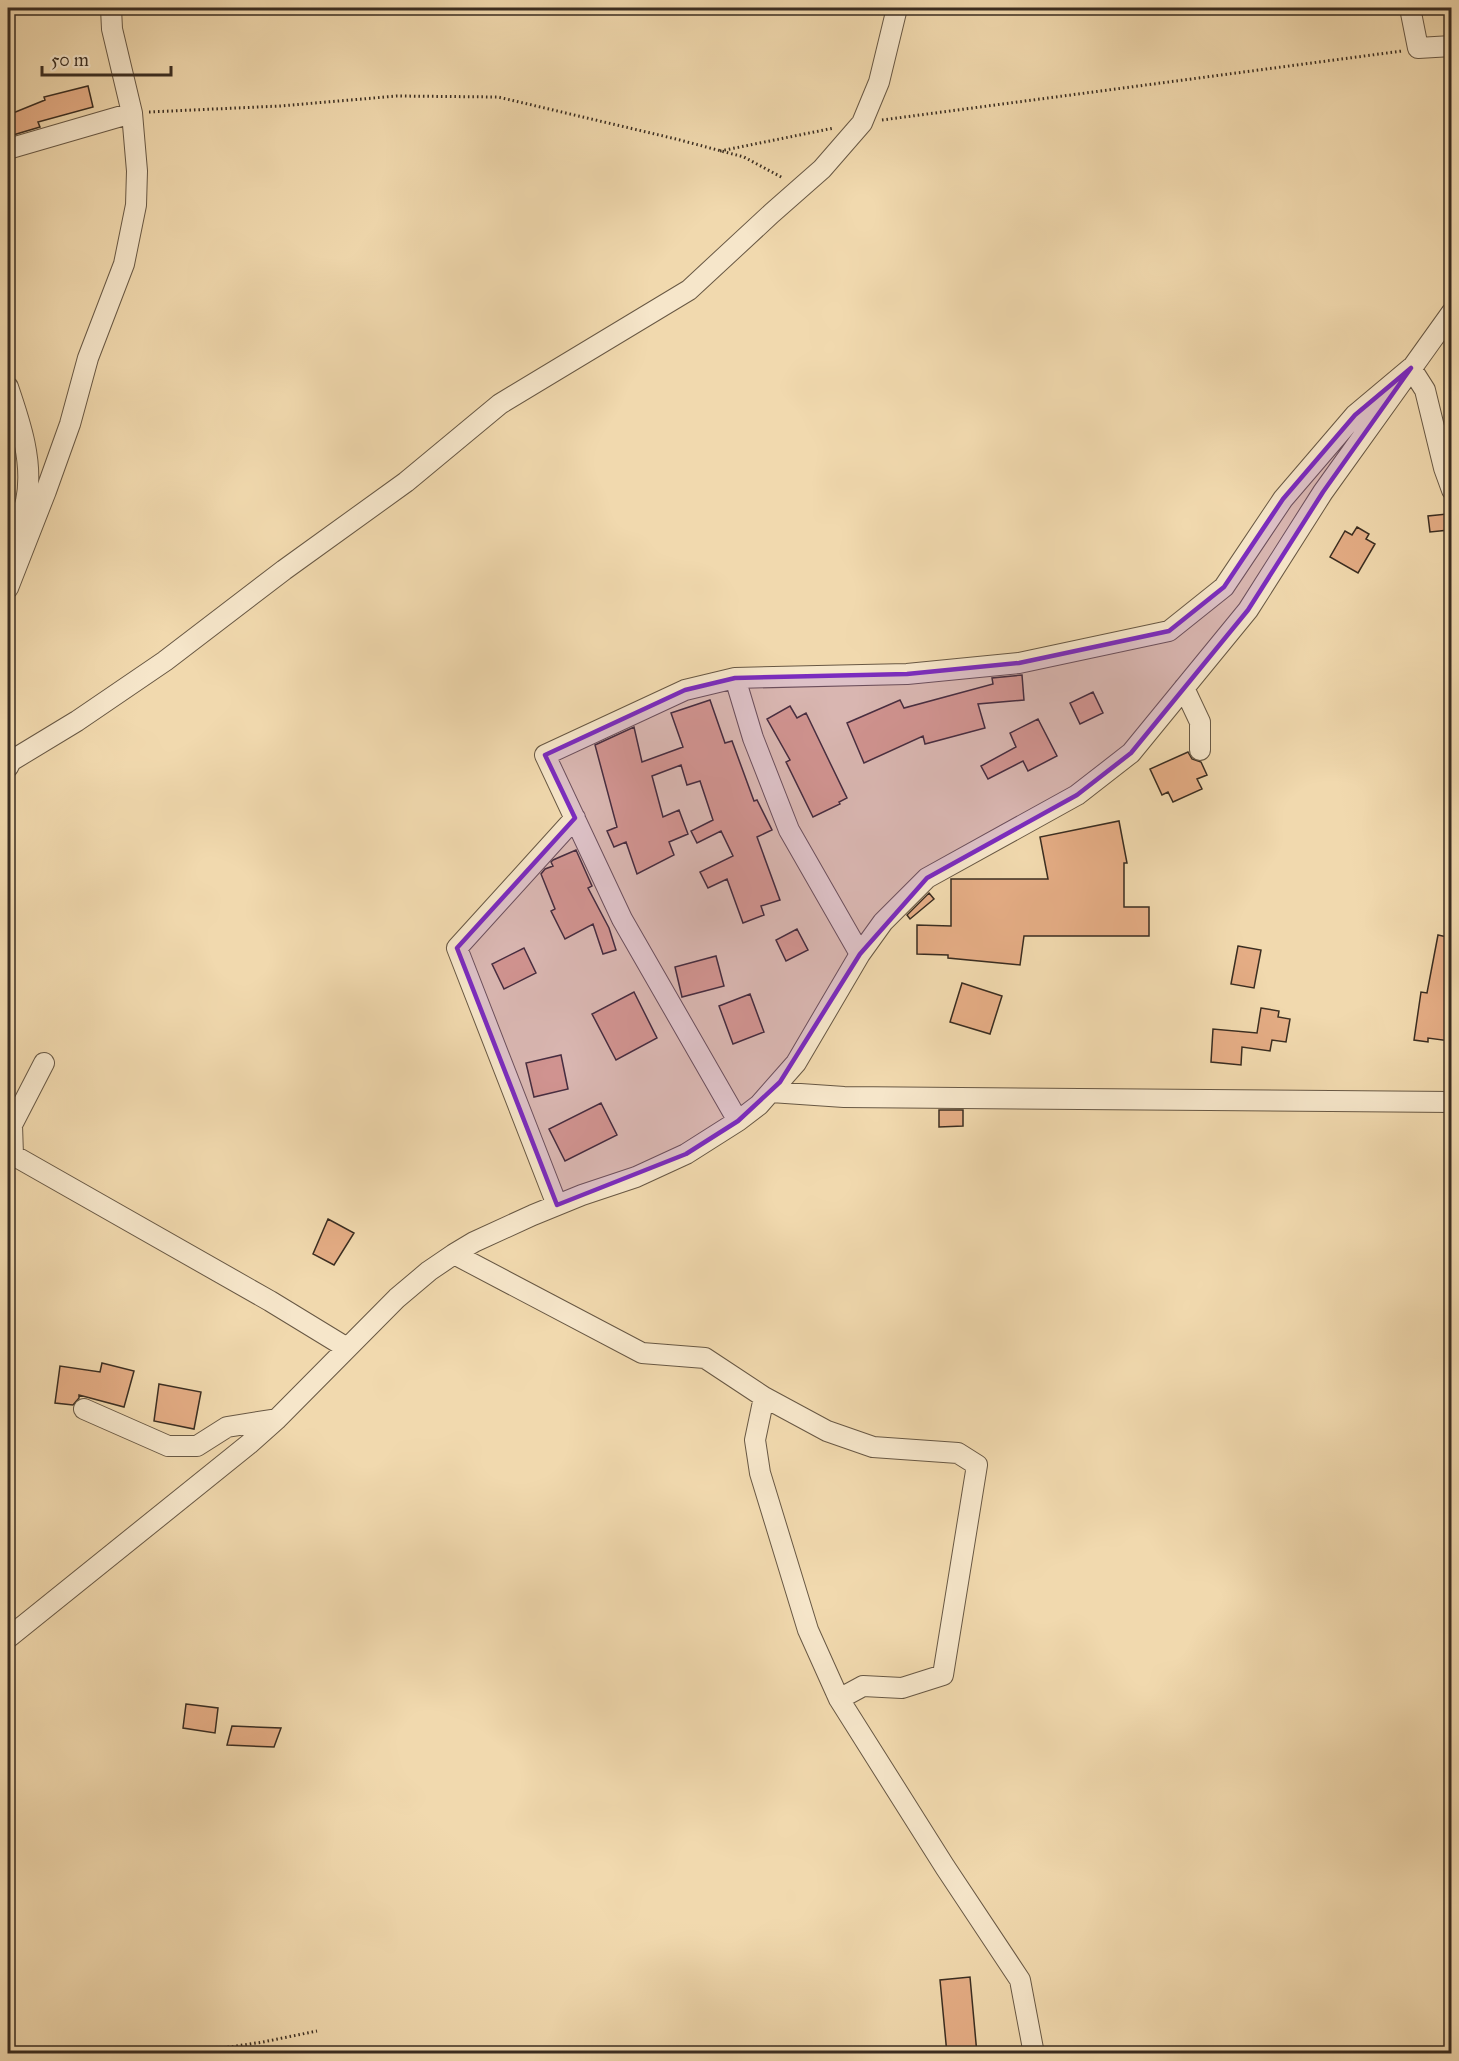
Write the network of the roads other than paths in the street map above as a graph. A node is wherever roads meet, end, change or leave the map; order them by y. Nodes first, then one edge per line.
1 (111, 8) edge
2 (897, 8) edge
3 (1410, 8) edge
4 (1452, 46) edge
5 (132, 113) junction
6 (8, 148) edge
7 (1452, 312) edge
8 (1411, 368) junction
9 (8, 387) edge
10 (1452, 490) edge
11 (8, 544) edge
12 (8, 588) edge
13 (735, 678) junction
14 (1184, 688) junction
15 (1200, 750) dead end
16 (8, 767) edge
17 (575, 818) junction
18 (860, 954) junction
19 (44, 1063) dead end
20 (771, 1092) junction
21 (1452, 1102) edge
22 (738, 1121) junction
23 (557, 1205) junction
24 (454, 1254) junction
25 (347, 1348) junction
26 (764, 1397) junction
27 (84, 1409) dead end
28 (277, 1419) junction
29 (8, 1638) edge
30 (839, 1699) junction
31 (1034, 2054) edge

1 - 5 street
2 - 16 street
3 - 4 street
5 - 6 street
5 - 12 street
7 - 8 street
8 - 10 street
8 - 13 street
8 - 14 street
9 - 11 street
13 - 17 street
13 - 18 street
14 - 15 street
14 - 18 street
17 - 22 street
17 - 23 street
18 - 20 street
19 - 25 street
20 - 21 street
20 - 22 street
22 - 23 street
23 - 24 street
24 - 25 street
24 - 26 street
25 - 28 street
26 - 30 street
26 - 30 street
27 - 28 street
28 - 29 street
30 - 31 street

